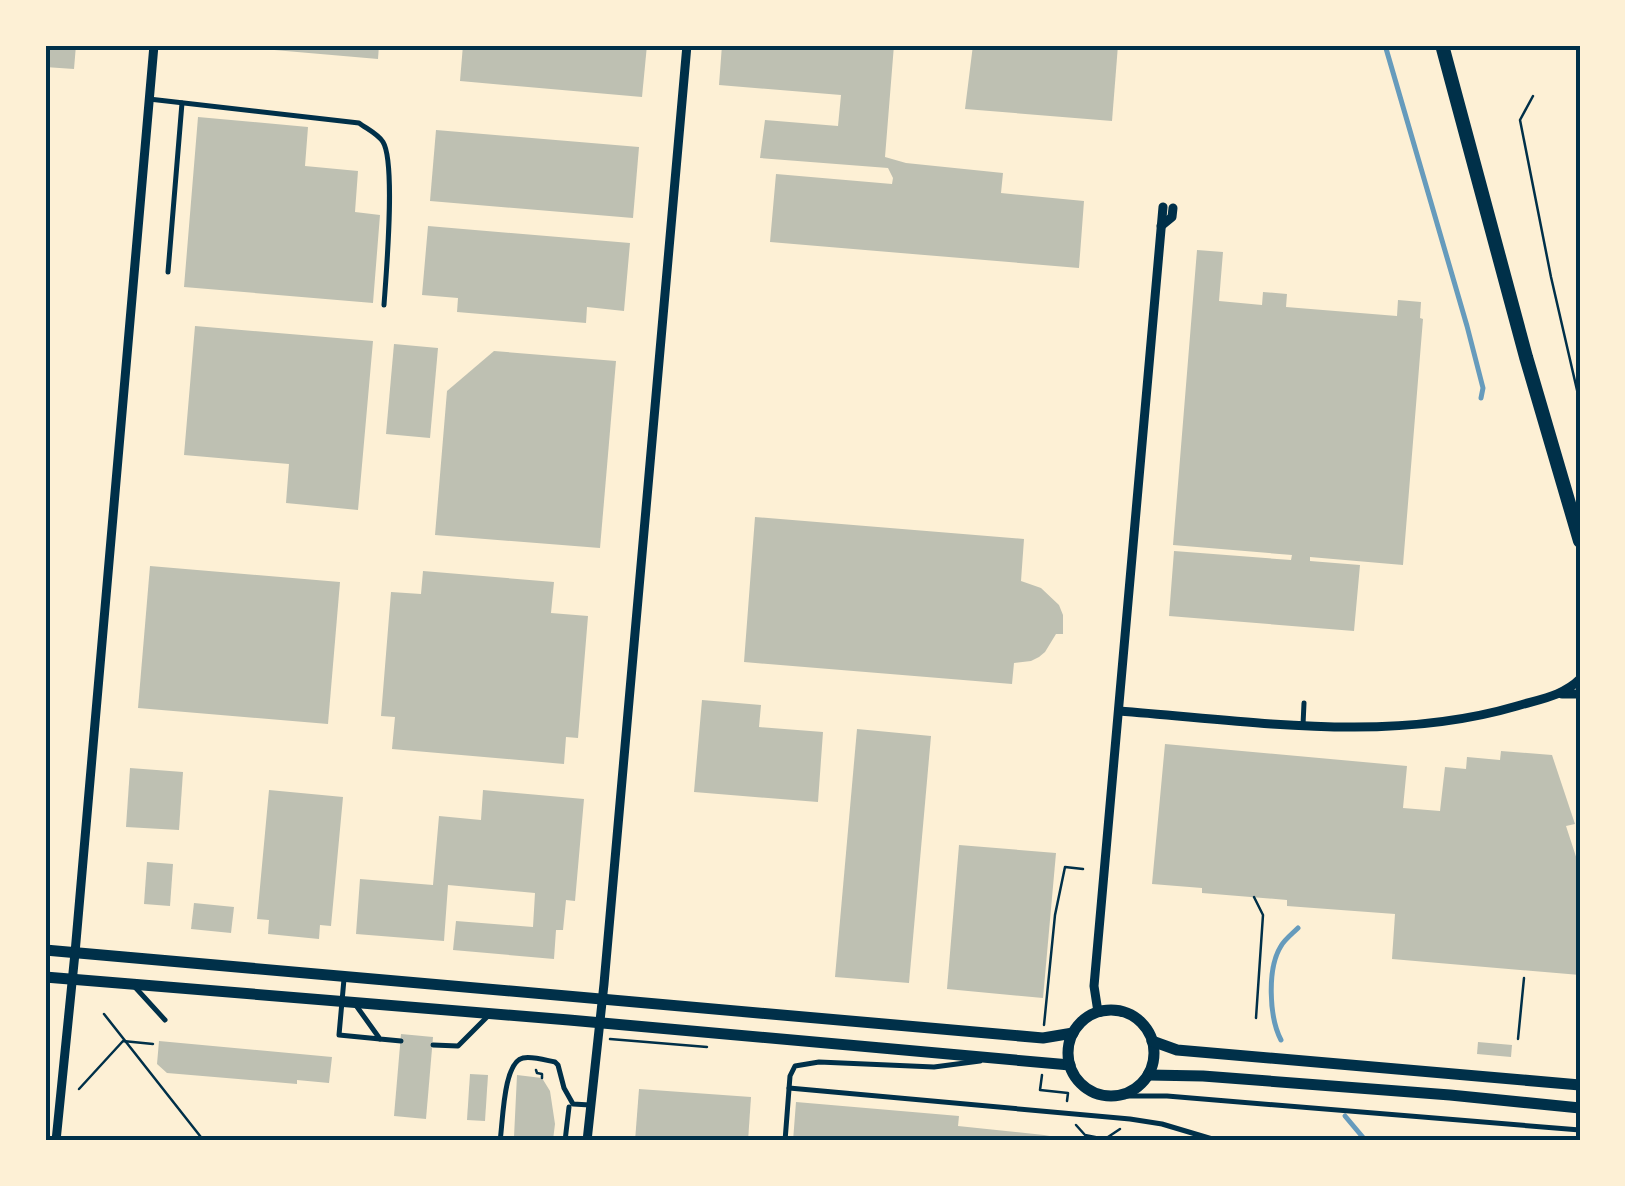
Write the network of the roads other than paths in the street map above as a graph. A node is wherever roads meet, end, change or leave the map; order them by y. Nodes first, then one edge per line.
1 (154, 45) edge
2 (687, 45) edge
3 (1442, 45) edge
4 (149, 99) junction
5 (182, 102) junction
6 (1168, 208) dead end
7 (168, 272) dead end
8 (384, 305) dead end
9 (1580, 542) edge
10 (1580, 679) edge
11 (1560, 694) junction
12 (1580, 694) edge
13 (1304, 703) dead end
14 (1119, 711) junction
15 (1303, 725) junction
16 (45, 950) edge
17 (76, 952) junction
18 (344, 976) junction
19 (45, 977) edge
20 (73, 979) junction
21 (132, 984) junction
22 (602, 1000) junction
23 (348, 1001) junction
24 (1098, 1012) junction
25 (490, 1013) junction
26 (165, 1020) dead end
27 (600, 1022) junction
28 (1073, 1033) junction
29 (380, 1039) junction
30 (1152, 1040) junction
31 (401, 1042) dead end
32 (433, 1045) dead end
33 (1000, 1059) junction
34 (1070, 1066) junction
35 (1148, 1074) junction
36 (1580, 1085) edge
37 (789, 1088) junction
38 (1115, 1096) junction
39 (590, 1105) junction
40 (571, 1106) junction
41 (1580, 1108) edge
42 (1580, 1130) edge
43 (56, 1141) edge
44 (500, 1141) edge
45 (565, 1141) edge
46 (587, 1141) edge
47 (785, 1141) edge
48 (1219, 1141) edge

1 - 4 street
2 - 22 street
3 - 9 main road
4 - 5 lane
4 - 17 street
5 - 7 lane
5 - 8 lane
6 - 14 street
10 - 11 street
11 - 12 street
11 - 15 street
13 - 15 lane
14 - 15 street
14 - 24 street
16 - 17 street
17 - 18 street
17 - 20 street
18 - 22 street
18 - 23 lane
19 - 20 street
20 - 21 street
20 - 43 street
21 - 23 street
21 - 26 lane
22 - 27 street
22 - 28 street
23 - 25 street
23 - 29 lane
23 - 29 lane
24 - 28 street
24 - 30 street
25 - 27 street
25 - 32 lane
27 - 33 street
27 - 39 street
28 - 34 street
29 - 31 lane
30 - 35 street
30 - 36 street
33 - 34 street
33 - 37 lane
34 - 38 street
35 - 38 street
35 - 41 street
37 - 47 lane
37 - 48 lane
38 - 42 lane
39 - 40 lane
39 - 46 street
40 - 44 lane
40 - 45 lane

